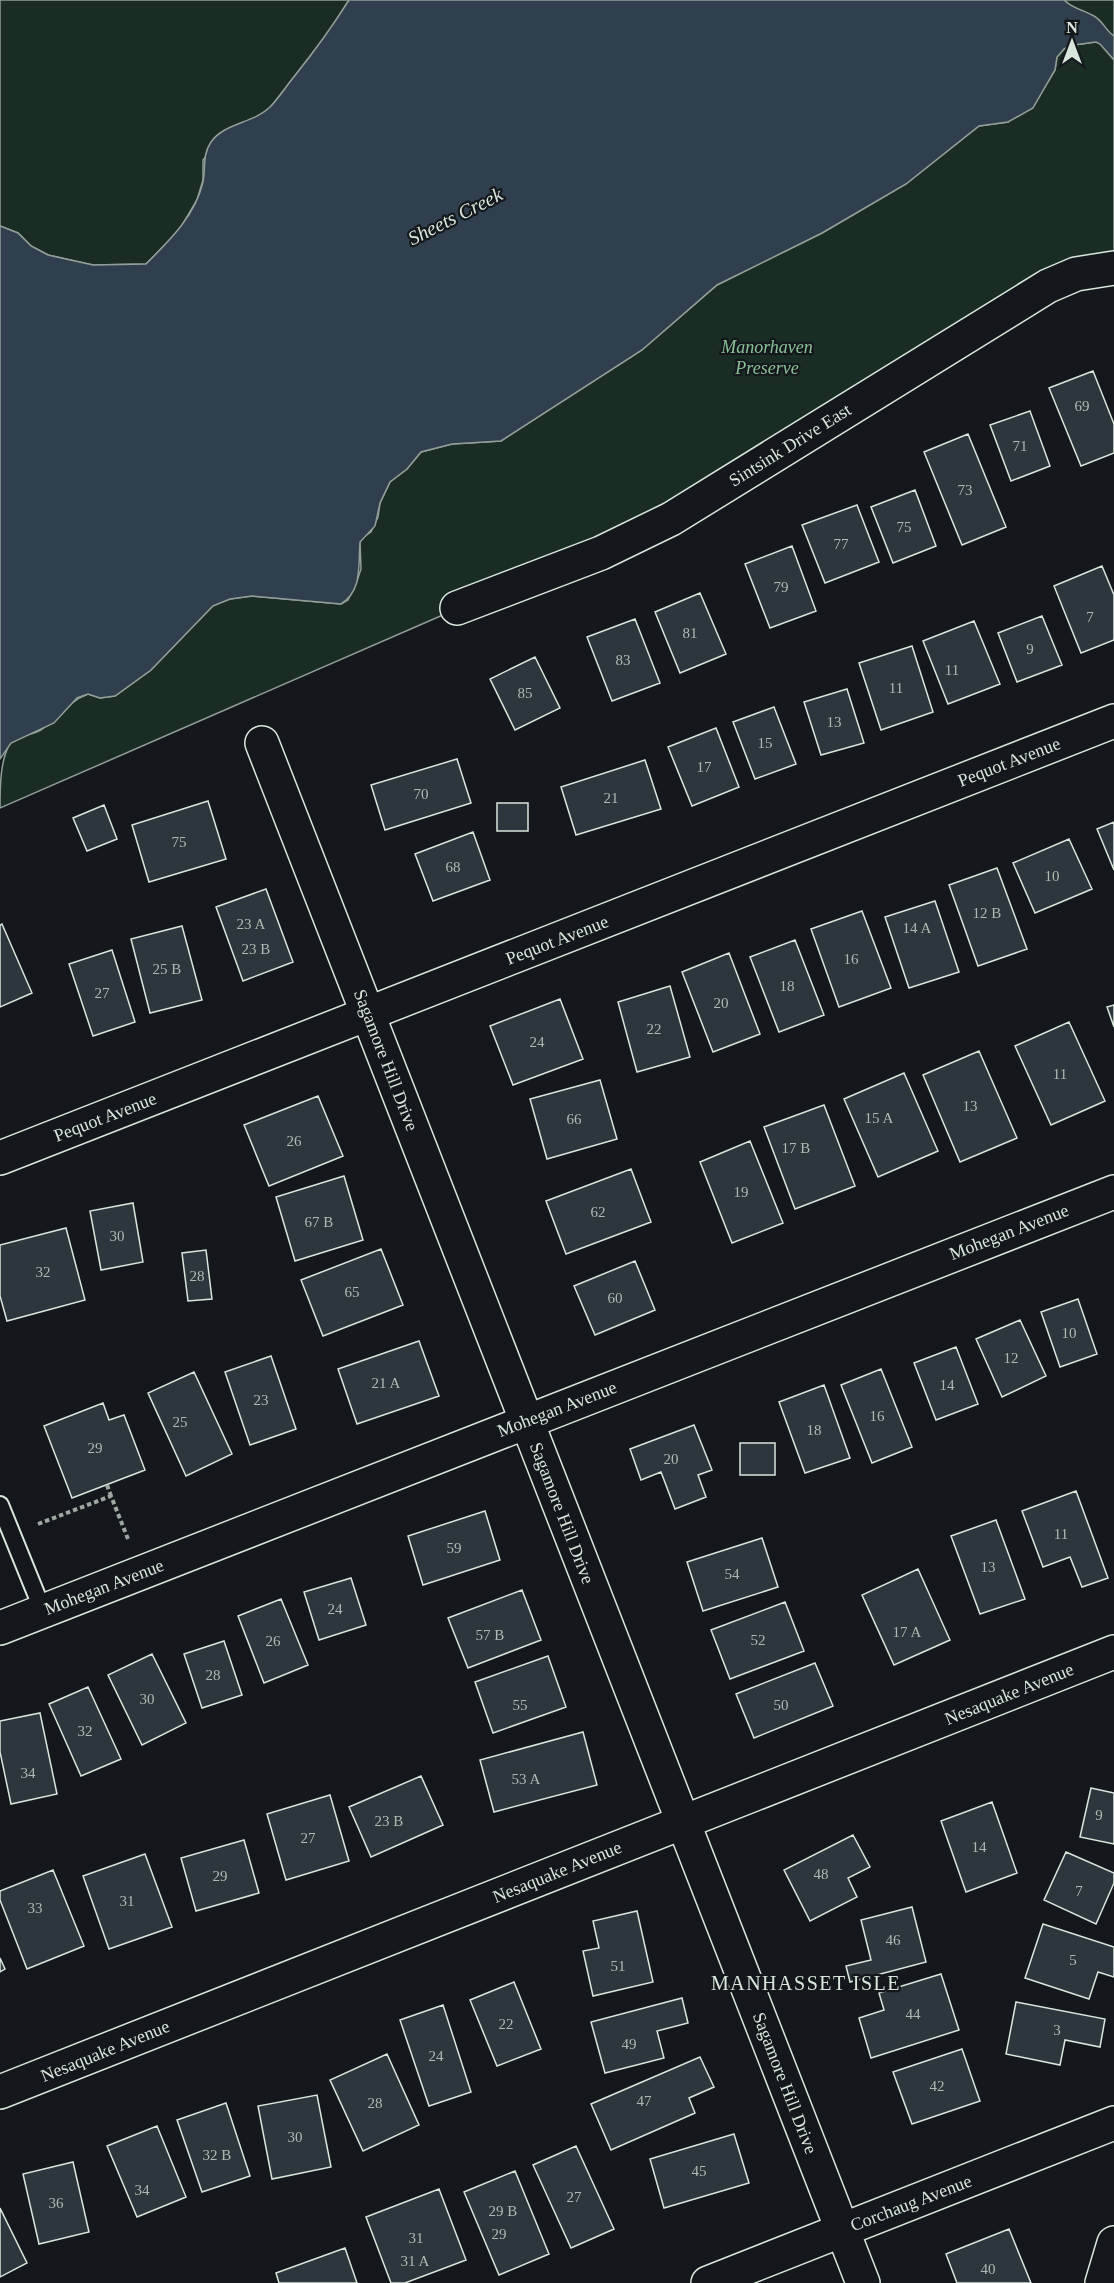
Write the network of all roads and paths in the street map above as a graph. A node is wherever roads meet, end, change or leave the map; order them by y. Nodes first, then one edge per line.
1 (1114, 268) edge
2 (457, 608) dead end
3 (1114, 721) edge
4 (262, 743) dead end
5 (368, 1014) junction
6 (0, 1158) edge
7 (1114, 1191) edge
8 (526, 1421) junction
9 (107, 1485) dead end
10 (111, 1496) junction
11 (0, 1505) edge
12 (12, 1534) junction
13 (142, 1572) junction
14 (43, 1611) junction
15 (0, 1628) edge
16 (1114, 1652) edge
17 (683, 1823) junction
18 (0, 2092) edge
19 (1114, 2123) edge
20 (842, 2230) junction
21 (1114, 2243) edge
22 (708, 2283) edge
23 (863, 2283) edge
24 (1102, 2283) edge

1 - 2 street, Sintsink Drive East
3 - 5 street, Pequot Avenue
4 - 5 street, Sagamore Hill Drive
5 - 6 street, Pequot Avenue
5 - 8 street, Sagamore Hill Drive
7 - 8 street, Mohegan Avenue
8 - 13 street, Mohegan Avenue
8 - 17 street, Sagamore Hill Drive
9 - 10 path
10 - 12 path
10 - 13 path
11 - 12 lane
12 - 14 lane
13 - 14 street, Mohegan Avenue
14 - 15 street, Mohegan Avenue
16 - 17 street, Nesaquake Avenue
17 - 18 street, Nesaquake Avenue
17 - 20 street, Sagamore Hill Drive
19 - 20 street, Corchaug Avenue
20 - 22 street, Corchaug Avenue
20 - 23 street, Sagamore Hill Drive
21 - 24 street

